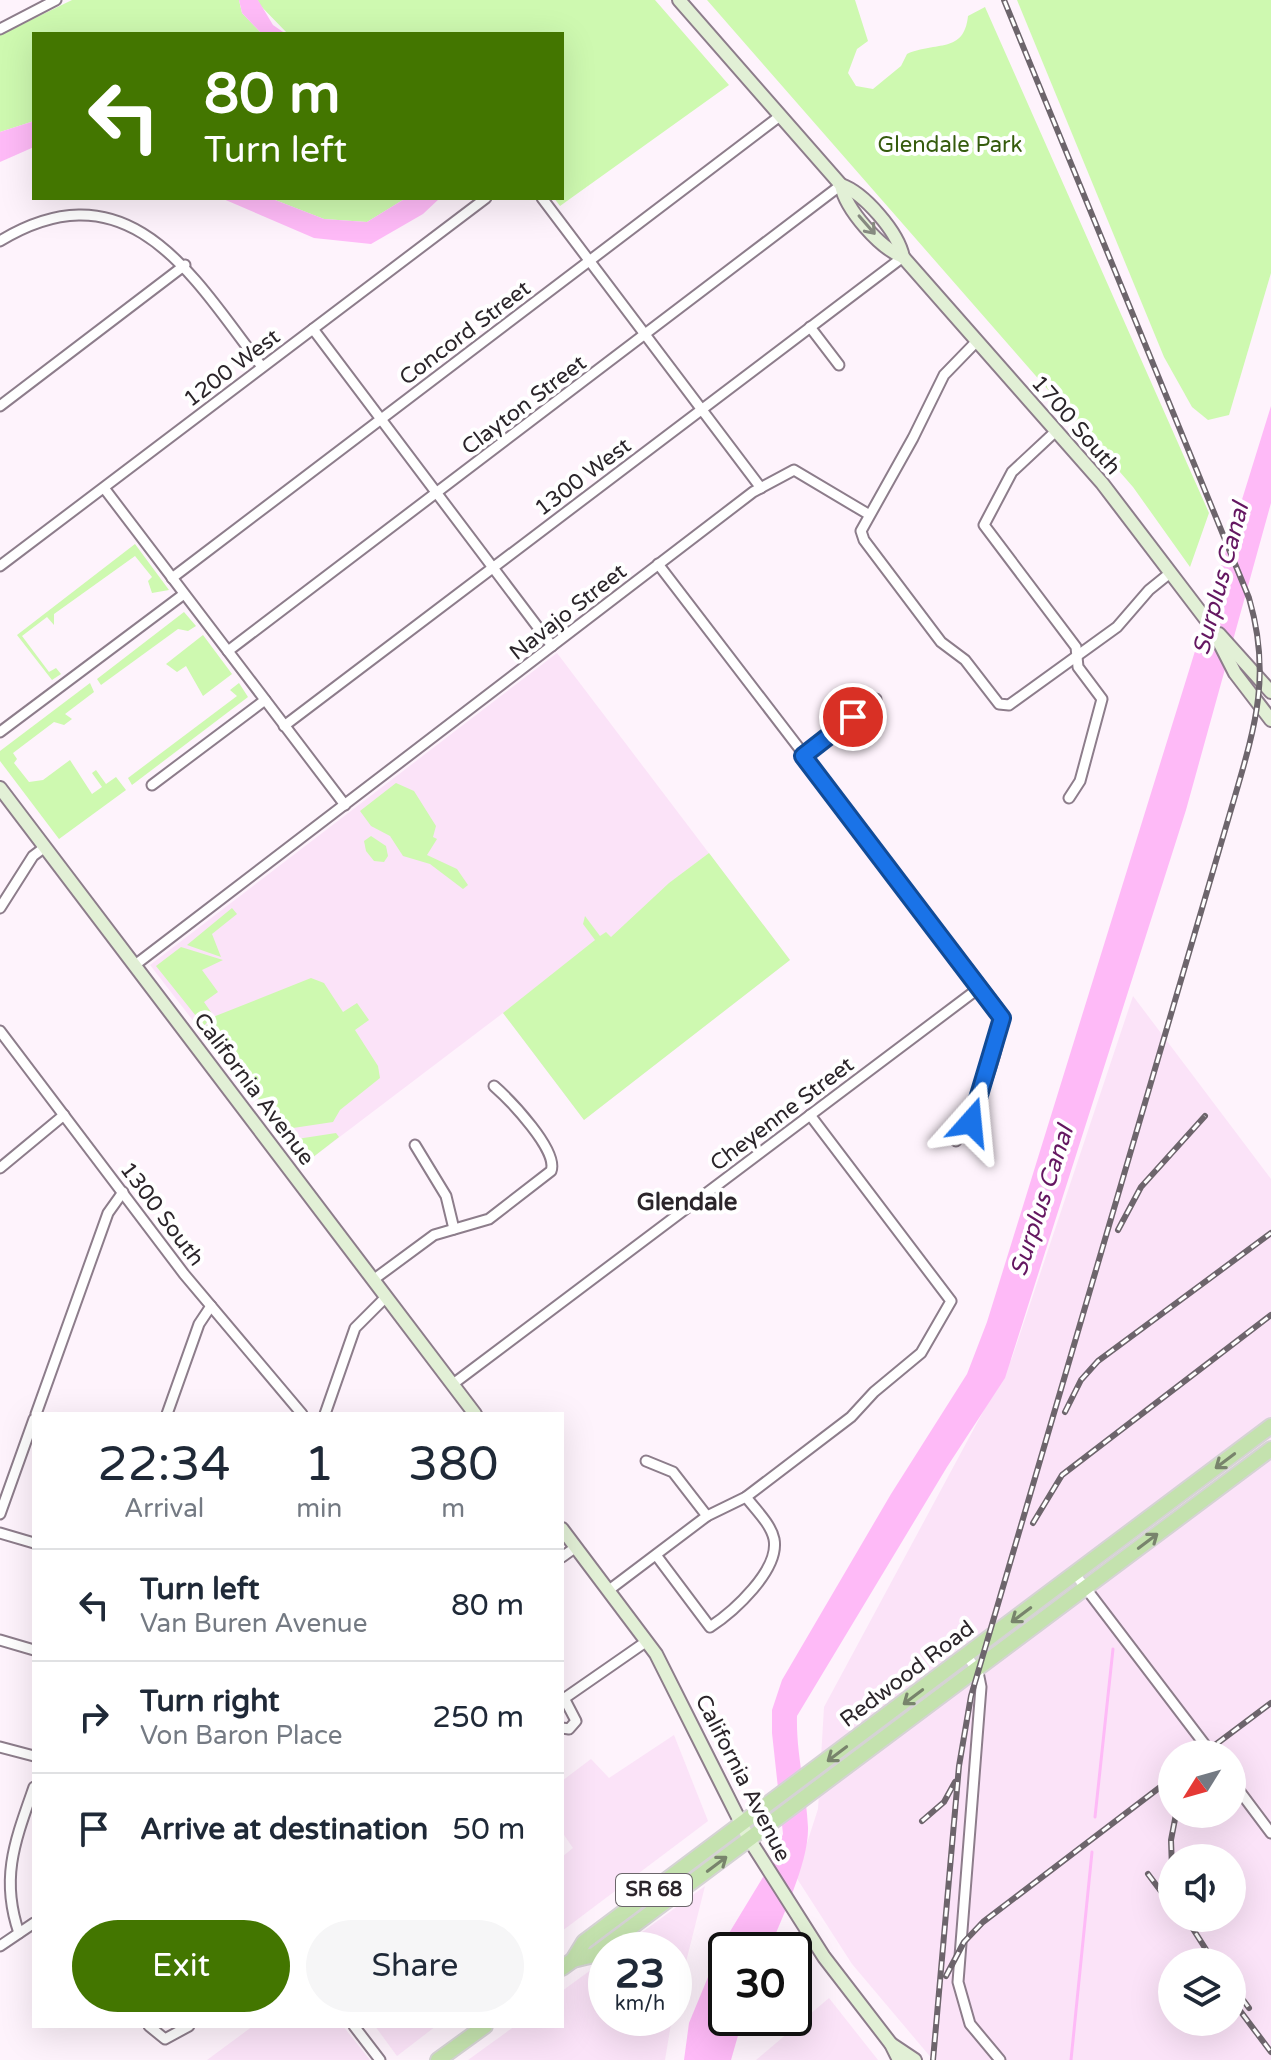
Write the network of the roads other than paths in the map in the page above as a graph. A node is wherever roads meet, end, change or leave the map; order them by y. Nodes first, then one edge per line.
1 (56, 0) edge
2 (679, 0) edge
3 (0, 29) edge
4 (780, 116) junction
5 (841, 185) junction
6 (483, 200) edge
7 (544, 200) edge
8 (0, 241) edge
9 (903, 257) junction
10 (590, 261) junction
11 (185, 265) junction
12 (810, 327) junction
13 (313, 329) junction
14 (646, 335) junction
15 (977, 341) junction
16 (839, 365) dead end
17 (262, 367) junction
18 (0, 406) edge
19 (702, 409) junction
20 (381, 419) junction
21 (1056, 431) junction
22 (104, 488) junction
23 (761, 488) junction
24 (437, 493) junction
25 (868, 514) junction
26 (658, 564) junction
27 (0, 566) edge
28 (493, 568) junction
29 (1170, 573) junction
30 (172, 578) junction
31 (184, 594) junction
32 (1211, 626) junction
33 (552, 646) junction
34 (228, 651) junction
35 (1077, 657) junction
36 (1271, 692) edge
37 (876, 699) dead end
38 (265, 700) junction
39 (1271, 720) edge
40 (284, 726) junction
41 (0, 732) edge
42 (803, 756) junction
43 (152, 785) dead end
44 (0, 788) edge
45 (1069, 798) dead end
46 (345, 805) junction
47 (45, 847) junction
48 (0, 908) edge
49 (135, 965) junction
50 (979, 988) junction
51 (0, 1031) edge
52 (494, 1086) dead end
53 (64, 1115) junction
54 (810, 1115) junction
55 (956, 1141) dead end
56 (415, 1145) dead end
57 (0, 1168) edge
58 (123, 1192) junction
59 (454, 1229) junction
60 (373, 1280) junction
61 (386, 1297) junction
62 (211, 1306) junction
63 (453, 1384) junction
64 (37, 1412) edge
65 (168, 1412) edge
66 (300, 1412) edge
67 (326, 1412) edge
68 (474, 1412) edge
69 (32, 1425) edge
70 (1271, 1426) edge
71 (1271, 1449) edge
72 (646, 1461) dead end
73 (746, 1497) junction
74 (0, 1514) edge
75 (707, 1516) junction
76 (564, 1532) edge
77 (0, 1533) edge
78 (32, 1542) edge
79 (576, 1547) junction
80 (656, 1555) junction
81 (564, 1556) edge
82 (1075, 1574) junction
83 (1086, 1588) junction
84 (609, 1590) junction
85 (0, 1640) edge
86 (647, 1641) junction
87 (32, 1649) edge
88 (967, 1656) junction
89 (977, 1668) junction
90 (564, 1698) edge
91 (564, 1701) edge
92 (564, 1728) edge
93 (1201, 1740) edge
94 (0, 1747) edge
95 (32, 1755) edge
96 (32, 1793) edge
97 (1246, 1800) edge
98 (741, 1825) junction
99 (1271, 1833) edge
100 (749, 1839) junction
101 (32, 1924) edge
102 (19, 1933) junction
103 (0, 1946) edge
104 (567, 1964) edge
105 (151, 2028) edge
106 (185, 2028) edge
107 (356, 2028) edge
108 (482, 2028) edge
109 (891, 2044) junction
110 (380, 2060) edge
111 (438, 2060) edge
112 (899, 2060) edge
113 (915, 2060) edge
114 (1000, 2060) edge

1 - 3 street
2 - 4 main road, 1700 South
4 - 5 main road, 1700 South
4 - 10 street, Concord Street
5 - 9 main road, 1700 South
5 - 14 street, Clayton Street
6 - 13 street, 1200 West
7 - 10 street
8 - 11 street
9 - 12 street, 1300 West
9 - 15 main road, 1700 South
10 - 14 street
10 - 20 street, Concord Street
11 - 17 street
11 - 18 street
12 - 16 street
12 - 19 street, 1300 West
13 - 17 street, 1200 West
13 - 20 street
14 - 19 street
14 - 24 street, Clayton Street
15 - 21 main road, 1700 South
15 - 25 street
17 - 22 street, 1200 West
19 - 23 street
19 - 28 street, 1300 West
20 - 24 street
20 - 30 street, Concord Street
21 - 29 main road, 1700 South
21 - 35 street
22 - 27 street, 1200 West
22 - 30 street
23 - 25 street, Navajo Street
23 - 26 street, Navajo Street
24 - 28 street
24 - 34 street, Clayton Street
25 - 35 street
26 - 33 street, Navajo Street
26 - 42 street
28 - 33 street
28 - 40 street, 1300 West
29 - 32 main road, 1700 South
29 - 35 street
30 - 31 street
31 - 34 street
31 - 41 street
32 - 36 main road, 1700 South
32 - 39 main road, 1700 South
33 - 46 street, Navajo Street
34 - 38 street
35 - 45 street
37 - 42 street
38 - 40 street
38 - 43 street
40 - 46 street
42 - 50 street
44 - 47 main road, California Avenue
46 - 49 street, Navajo Street
47 - 48 street
47 - 49 main road, California Avenue
49 - 60 main road, California Avenue
50 - 54 street, Cheyenne Street
50 - 55 street
51 - 53 street, 1300 South
52 - 59 street
53 - 57 street
53 - 58 street, 1300 South
54 - 63 street, Cheyenne Street
54 - 73 street
56 - 59 street
58 - 62 street, 1300 South
58 - 64 street
59 - 60 street
60 - 61 main road, California Avenue
61 - 63 main road, California Avenue
61 - 67 street
62 - 65 street
62 - 66 street, 1300 South
63 - 68 main road, California Avenue
69 - 74 street
70 -> 82 main road, Redwood Road / SR 68
83 -> 71 main road, Redwood Road / SR 68
72 - 75 street
73 - 75 street
73 - 80 street
75 - 80 street
76 - 79 main road, California Avenue
77 - 78 street
79 - 81 street
79 - 84 main road, California Avenue
80 - 84 street
82 - 83 street
82 -> 88 main road, Redwood Road / SR 68
83 - 89 main road, Redwood Road / SR 68
83 - 93 street
84 - 86 main road, California Avenue
85 - 87 street
86 - 90 street
86 - 98 main road, California Avenue
88 - 89 street
88 -> 98 main road, Redwood Road / SR 68
89 - 100 main road, Redwood Road / SR 68
89 - 114 street
91 - 92 street
94 - 95 street
96 - 102 street
97 - 99 street
98 - 100 main road, California Avenue
98 - 104 main road, Redwood Road / SR 68
104 -> 100 main road, Redwood Road / SR 68
100 - 109 main road, California Avenue
101 - 102 street
102 - 103 street
105 - 106 street
107 - 110 street
108 - 111 main road
109 - 112 main road, California Avenue
109 - 113 main road, California Avenue

